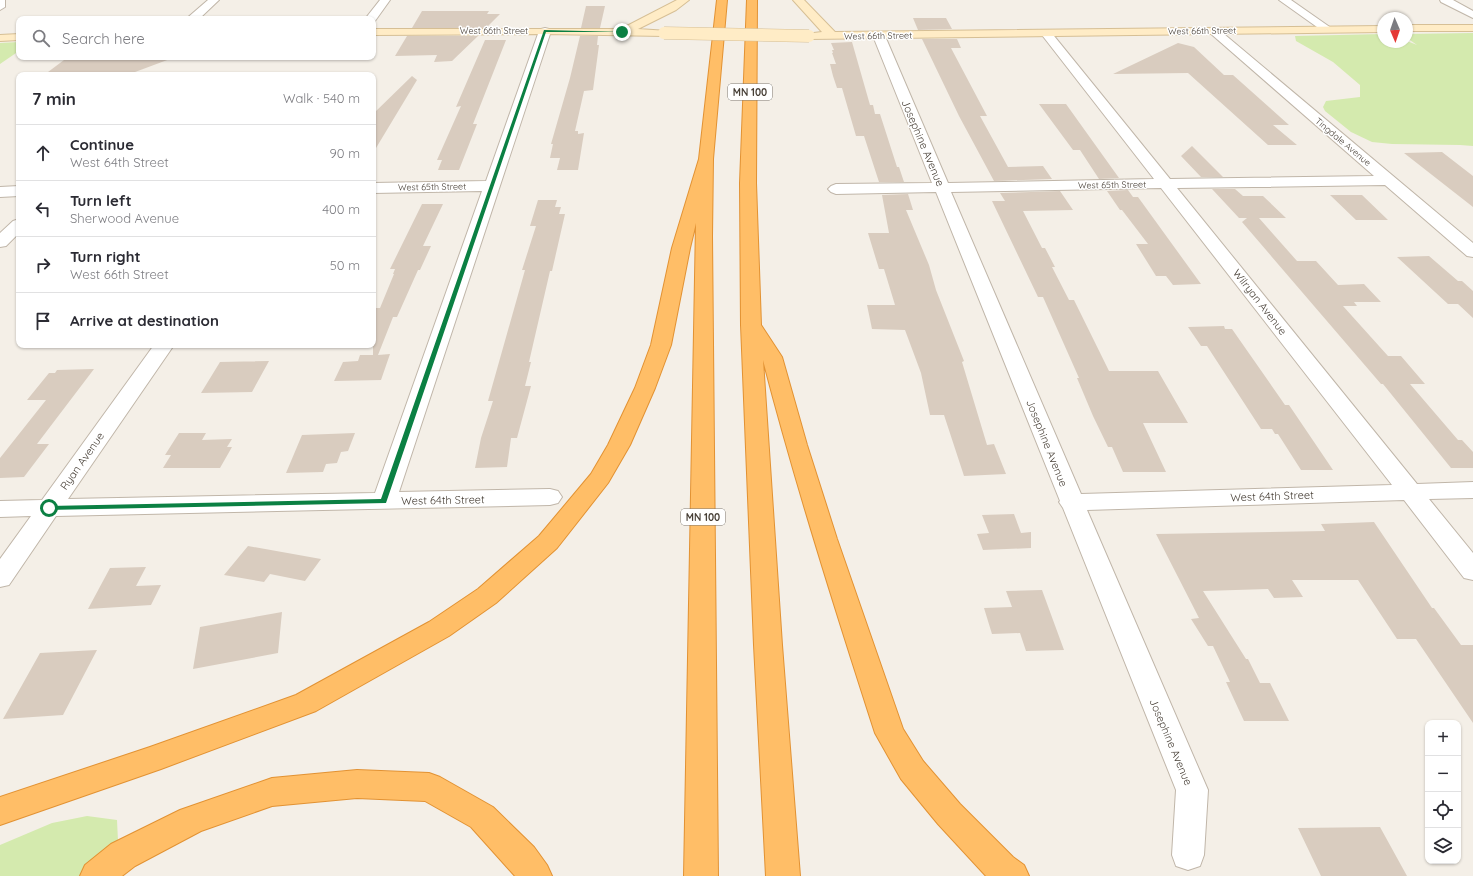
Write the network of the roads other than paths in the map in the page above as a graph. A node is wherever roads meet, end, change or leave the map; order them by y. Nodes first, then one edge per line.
1 (0, 0) edge
2 (214, 0) edge
3 (385, 0) edge
4 (684, 0) edge
5 (722, 0) edge
6 (752, 0) edge
7 (798, 0) edge
8 (1284, 0) edge
9 (1445, 0) edge
10 (0, 6) edge
11 (195, 16) edge
12 (373, 16) edge
13 (1473, 16) edge
14 (1413, 28) edge
15 (1473, 28) edge
16 (1377, 29) edge
17 (1328, 30) junction
18 (545, 31) junction
19 (1214, 31) junction
20 (376, 32) edge
21 (622, 32) junction
22 (1046, 33) junction
23 (832, 36) junction
24 (879, 36) junction
25 (16, 37) edge
26 (0, 38) edge
27 (706, 159) junction
28 (1388, 180) junction
29 (1166, 184) junction
30 (491, 186) junction
31 (376, 188) edge
32 (942, 188) junction
33 (836, 190) dead end
34 (16, 191) edge
35 (0, 192) edge
36 (16, 227) edge
37 (0, 242) edge
38 (1473, 252) edge
39 (751, 325) junction
40 (162, 348) edge
41 (1473, 490) edge
42 (1411, 492) junction
43 (550, 497) dead end
44 (384, 501) junction
45 (1071, 502) junction
46 (49, 508) junction
47 (0, 509) edge
48 (1473, 570) edge
49 (0, 578) edge
50 (0, 811) edge
51 (1188, 854) dead end
52 (97, 876) edge
53 (536, 876) edge
54 (701, 876) edge
55 (784, 876) edge
56 (1012, 876) edge

1 - 10 street
2 - 11 street
3 - 12 street
4 - 21 street
5 - 27 highway, MN 100
6 - 39 highway, MN 100
7 - 23 street
8 - 17 street
9 - 13 street
14 - 15 street
16 - 17 street, West 66th Street
17 - 19 street, West 66th Street
18 - 20 street, West 66th Street
18 - 21 street, West 66th Street
18 - 30 street
19 - 22 street, West 66th Street
19 - 28 street, Tingdale Avenue
21 - 23 street, West 66th Street, bridge
22 - 24 street, West 66th Street
22 - 29 street, Wilryan Avenue
23 - 24 street, West 66th Street
24 - 32 street, Josephine Avenue
25 - 26 street
27 - 50 highway
27 - 54 highway, MN 100
28 - 29 street, West 65th Street
28 - 38 street, Tingdale Avenue
29 - 32 street, West 65th Street
29 - 42 street, Wilryan Avenue
30 - 31 street, West 65th Street
30 - 44 street
32 - 33 street, West 65th Street
32 - 45 street, Josephine Avenue
34 - 35 street
36 - 37 street
39 - 55 highway, MN 100
39 - 56 highway
40 - 46 street, Ryan Avenue
41 - 42 street, West 64th Street
42 - 45 street, West 64th Street
42 - 48 street, Wilryan Avenue
43 - 44 street, West 64th Street
44 - 46 street, West 64th Street
45 - 51 street, Josephine Avenue
46 - 47 street, West 64th Street
46 - 49 street, Ryan Avenue
52 - 53 highway

